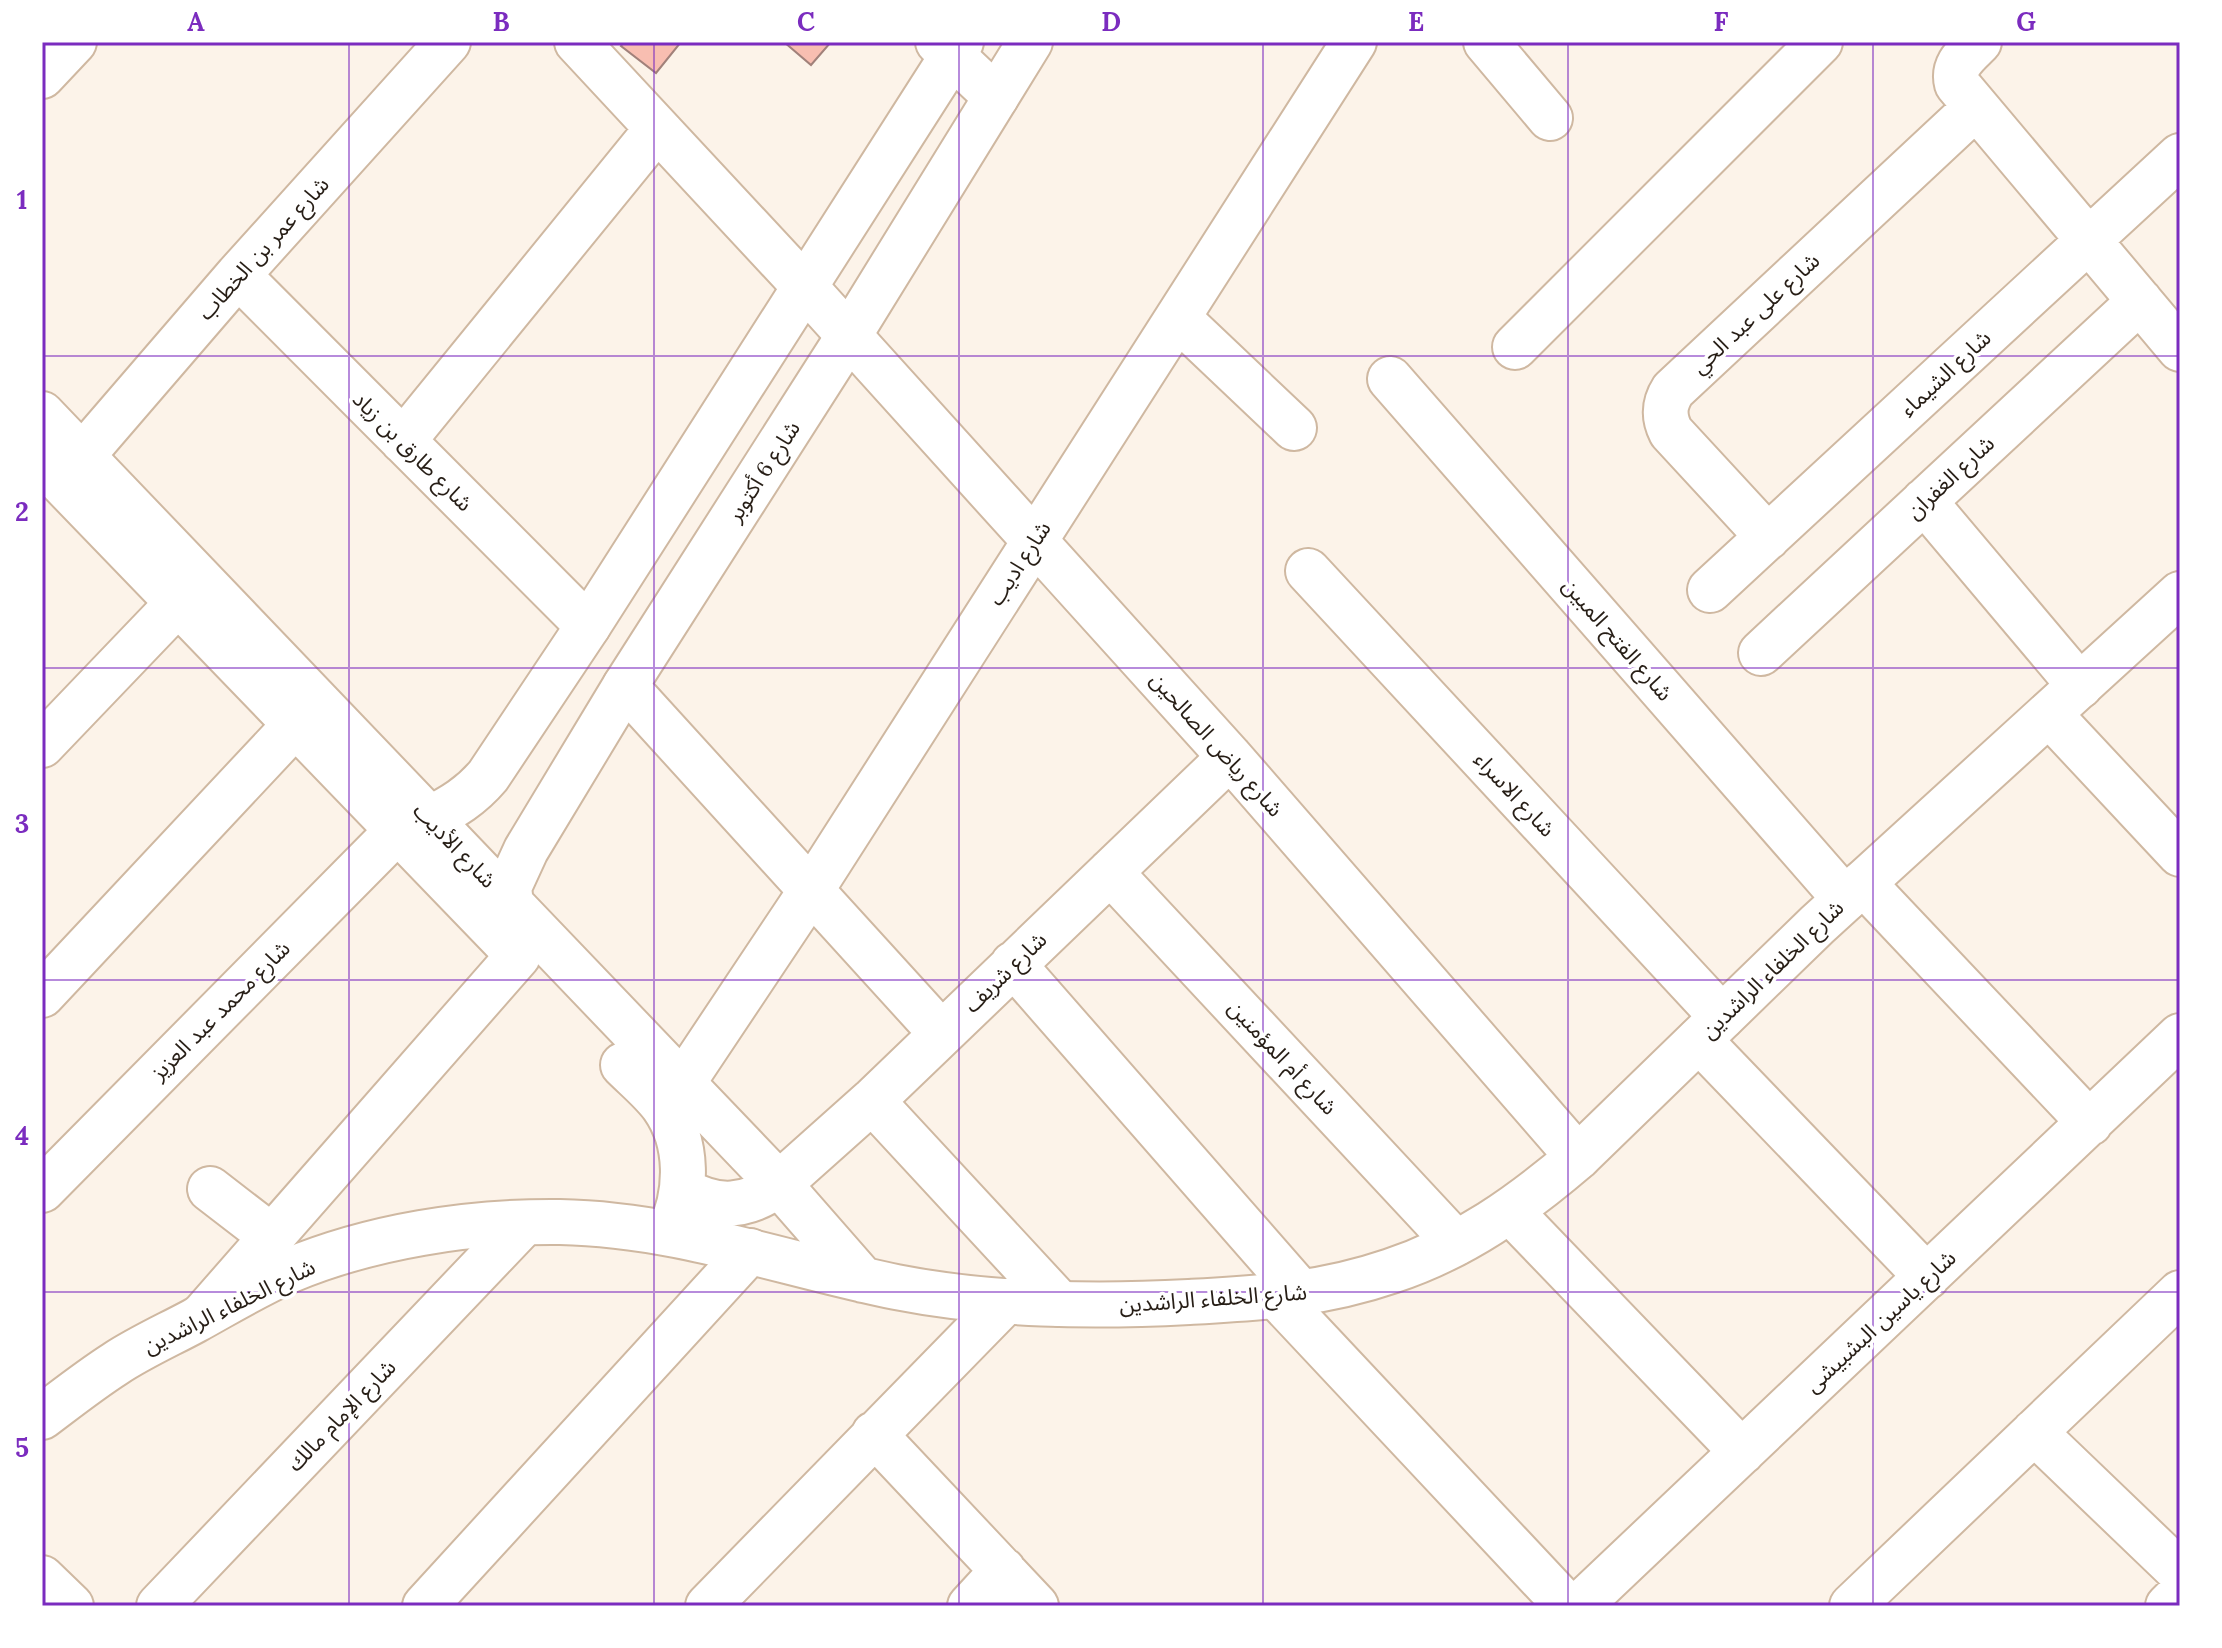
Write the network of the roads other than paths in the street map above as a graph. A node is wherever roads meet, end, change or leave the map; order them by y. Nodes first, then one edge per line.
1 (74, 42) edge
2 (448, 42) edge
3 (577, 42) edge
4 (1030, 42) edge
5 (1354, 42) edge
6 (1486, 42) edge
7 (1820, 42) edge
8 (1979, 42) edge
9 (951, 47) edge
10 (42, 76) edge
11 (996, 97) junction
12 (1975, 108) junction
13 (1550, 118) dead end
14 (657, 129) junction
15 (2180, 156) edge
16 (2088, 241) junction
17 (238, 275) junction
18 (805, 287) junction
19 (2140, 301) junction
20 (1178, 318) junction
21 (848, 337) junction
22 (1515, 347) dead end
23 (2180, 349) edge
24 (1390, 379) dead end
25 (42, 414) edge
26 (1294, 428) dead end
27 (403, 441) junction
28 (56, 473) edge
29 (1924, 501) junction
30 (1768, 537) junction
31 (1033, 541) junction
32 (1308, 571) dead end
33 (1710, 590) dead end
34 (2180, 594) edge
35 (178, 603) junction
36 (588, 626) junction
37 (1761, 653) dead end
38 (625, 686) junction
39 (2064, 700) junction
40 (295, 725) junction
41 (42, 745) edge
42 (1230, 757) junction
43 (413, 825) junction
44 (2180, 854) edge
45 (1110, 872) junction
46 (812, 889) junction
47 (1854, 891) junction
48 (511, 904) junction
49 (518, 956) junction
50 (1013, 964) junction
51 (42, 995) edge
52 (1710, 1029) junction
53 (941, 1033) junction
54 (2180, 1036) edge
55 (682, 1084) junction
56 (872, 1101) junction
57 (2090, 1123) junction
58 (1578, 1157) junction
59 (779, 1184) junction
60 (210, 1189) dead end
61 (42, 1190) edge
62 (683, 1190) junction
63 (1510, 1211) junction
64 (524, 1223) junction
65 (669, 1232) junction
66 (271, 1236) junction
67 (1456, 1243) junction
68 (750, 1251) junction
69 (1927, 1277) junction
70 (863, 1280) junction
71 (2180, 1293) edge
72 (1290, 1295) junction
73 (1006, 1301) junction
74 (1060, 1304) junction
75 (203, 1316) junction
76 (42, 1417) edge
77 (2034, 1432) junction
78 (874, 1434) junction
79 (1742, 1452) junction
80 (2172, 1549) edge
81 (1003, 1570) junction
82 (42, 1578) edge
83 (2180, 1594) edge
84 (71, 1606) edge
85 (159, 1606) edge
86 (425, 1606) edge
87 (708, 1606) edge
88 (970, 1606) edge
89 (1036, 1606) edge
90 (1567, 1606) edge
91 (1579, 1606) edge
92 (1852, 1606) edge
93 (2168, 1606) edge

1 - 10 street
2 - 17 street, شارع عمر بن الخطاب
3 - 14 street, شارع رياض الصالحين
4 - 11 street, شارع 6 أكتوبر
5 - 20 street, شارع اديب
6 - 13 street
7 - 22 street
8 - 12 street
9 - 11 street
9 - 18 street
11 - 21 street, شارع 6 أكتوبر
12 - 16 street
12 - 30 street, شارع على عبد الحي
14 - 18 street, شارع رياض الصالحين
14 - 27 street
15 - 16 street, شارع الشيماء
16 - 19 street
16 - 30 street, شارع الشيماء
17 - 27 street, شارع طارق بن زياد
17 - 28 street, شارع عمر بن الخطاب
18 - 21 street, شارع رياض الصالحين
18 - 36 street
19 - 23 street
19 - 29 street, شارع الغفران
20 - 26 street
20 - 31 street, شارع اديب
21 - 31 street, شارع رياض الصالحين
21 - 38 street, شارع 6 أكتوبر
24 - 47 street, شارع الفتح المبين
25 - 28 street, شارع الأديب
27 - 36 street, شارع طارق بن زياد
28 - 35 street, شارع الأديب
28 - 43 street, شارع الأديب
29 - 37 street, شارع الغفران
29 - 39 street
30 - 33 street, شارع الشيماء
31 - 42 street, شارع رياض الصالحين
31 - 46 street, شارع اديب
32 - 52 street, شارع الاسراء
34 - 39 street, شارع الخلفاء الراشدين
35 - 40 street, شارع الأديب
35 - 41 street
36 - 43 street
38 - 46 street
38 - 48 street, شارع 6 أكتوبر
39 - 44 street
39 - 47 street, شارع الخلفاء الراشدين
40 - 43 street, شارع الأديب
40 - 51 street
42 - 45 street, شارع شريف
42 - 58 street, شارع رياض الصالحين
43 - 48 street, شارع الأديب
43 - 49 street, شارع الأديب
43 - 61 street, شارع محمد عبد العزيز
45 - 50 street, شارع شريف
45 - 67 street, شارع أم المؤمنين
46 - 53 street
46 - 55 street, شارع اديب
47 - 52 street, شارع الخلفاء الراشدين
47 - 57 street, شارع الفتح المبين
48 - 55 street, شارع الأديب
49 - 62 street, شارع الأديب
49 - 66 street
50 - 53 street, شارع شريف
50 - 72 street
52 - 58 street, شارع الخلفاء الراشدين
52 - 69 street, شارع الاسراء
53 - 56 street, شارع شريف
54 - 57 street, شارع ياسين البشبيشى
55 - 59 street, شارع الأديب
56 - 59 street, شارع شريف
56 - 74 street
57 - 69 street, شارع ياسين البشبيشى
58 - 63 street, شارع الخلفاء الراشدين
59 - 62 street, شارع شريف
59 - 70 street, شارع الأديب
60 - 66 street
62 - 65 street, شارع الأديب
63 - 67 street, شارع الخلفاء الراشدين
63 - 79 street
64 - 65 street, شارع الخلفاء الراشدين
64 - 75 street, شارع الخلفاء الراشدين
64 - 85 street, شارع الإمام مالك
65 - 68 street, شارع الخلفاء الراشدين
66 - 75 street
67 - 72 street, شارع الخلفاء الراشدين
68 - 70 street, شارع الخلفاء الراشدين
68 - 86 street
69 - 79 street, شارع ياسين البشبيشى
70 - 73 street, شارع الخلفاء الراشدين
71 - 77 street
72 - 74 street, شارع الخلفاء الراشدين
72 - 90 street
73 - 74 street, شارع الخلفاء الراشدين
73 - 78 street
75 - 76 street, شارع الخلفاء الراشدين
77 - 80 street
77 - 92 street
78 - 81 street
78 - 87 street
79 - 91 street, شارع ياسين البشبيشى
81 - 88 street
81 - 89 street
82 - 84 street
83 - 93 street

